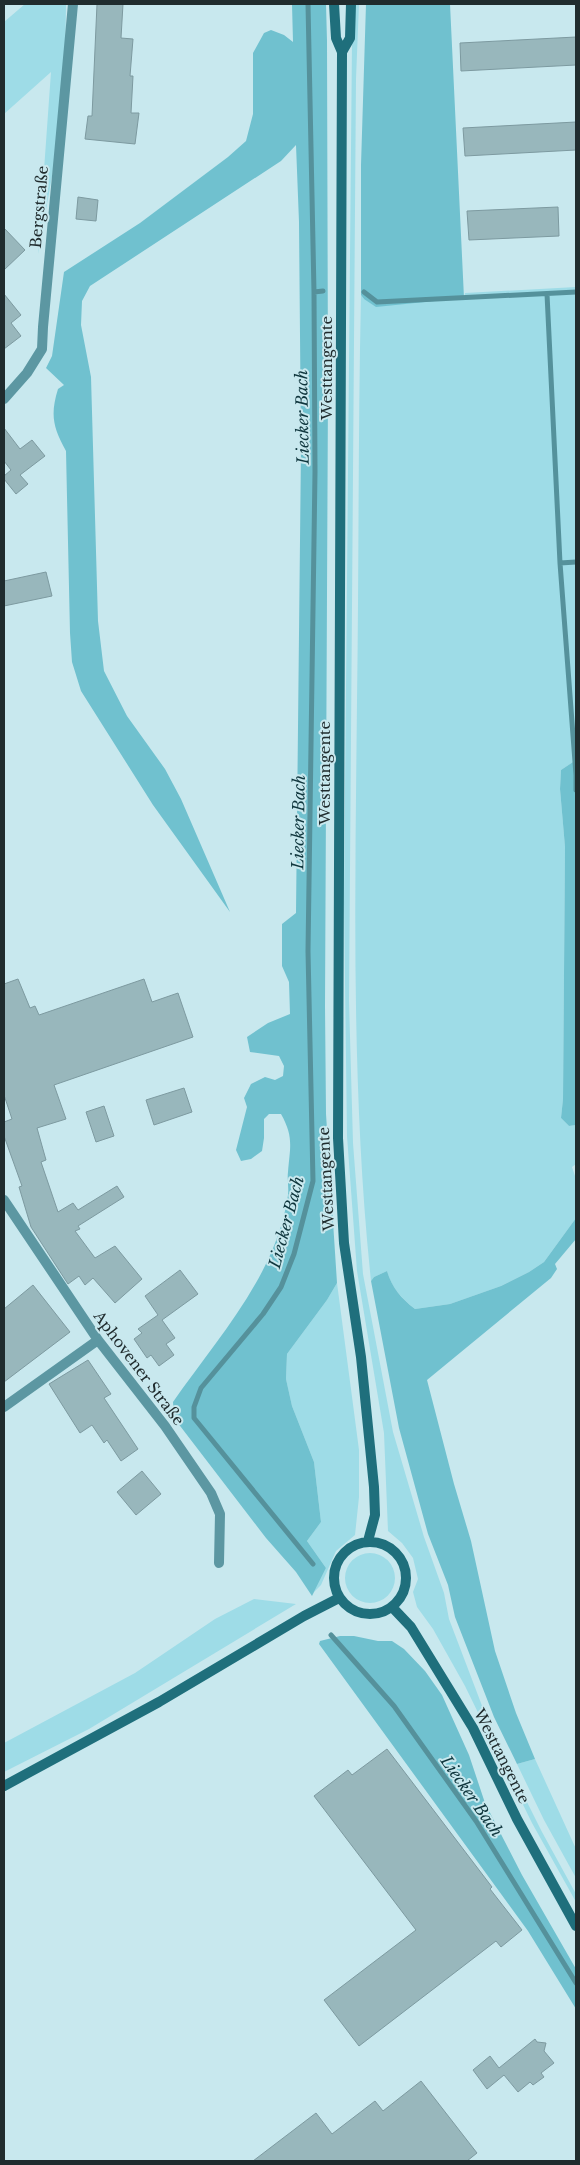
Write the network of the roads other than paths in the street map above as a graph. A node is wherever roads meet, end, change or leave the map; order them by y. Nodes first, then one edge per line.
1 (73, 4) edge
2 (334, 4) edge
3 (351, 4) edge
4 (342, 52) junction
5 (4, 399) edge
6 (4, 1200) edge
7 (98, 1340) junction
8 (4, 1407) edge
9 (368, 1541) junction
10 (219, 1563) dead end
11 (339, 1598) junction
12 (392, 1607) junction
13 (4, 1786) edge
14 (576, 1926) edge

1 - 5 street, Bergstraße
2 - 4 main road
3 - 4 main road, Westtangente
4 - 9 main road, Westtangente
6 - 7 street, Aphovener Straße
7 - 8 street
7 - 10 street, Aphovener Straße
9 - 11 main road
9 - 12 main road
11 - 12 main road
11 - 13 main road
12 - 14 main road, Westtangente

